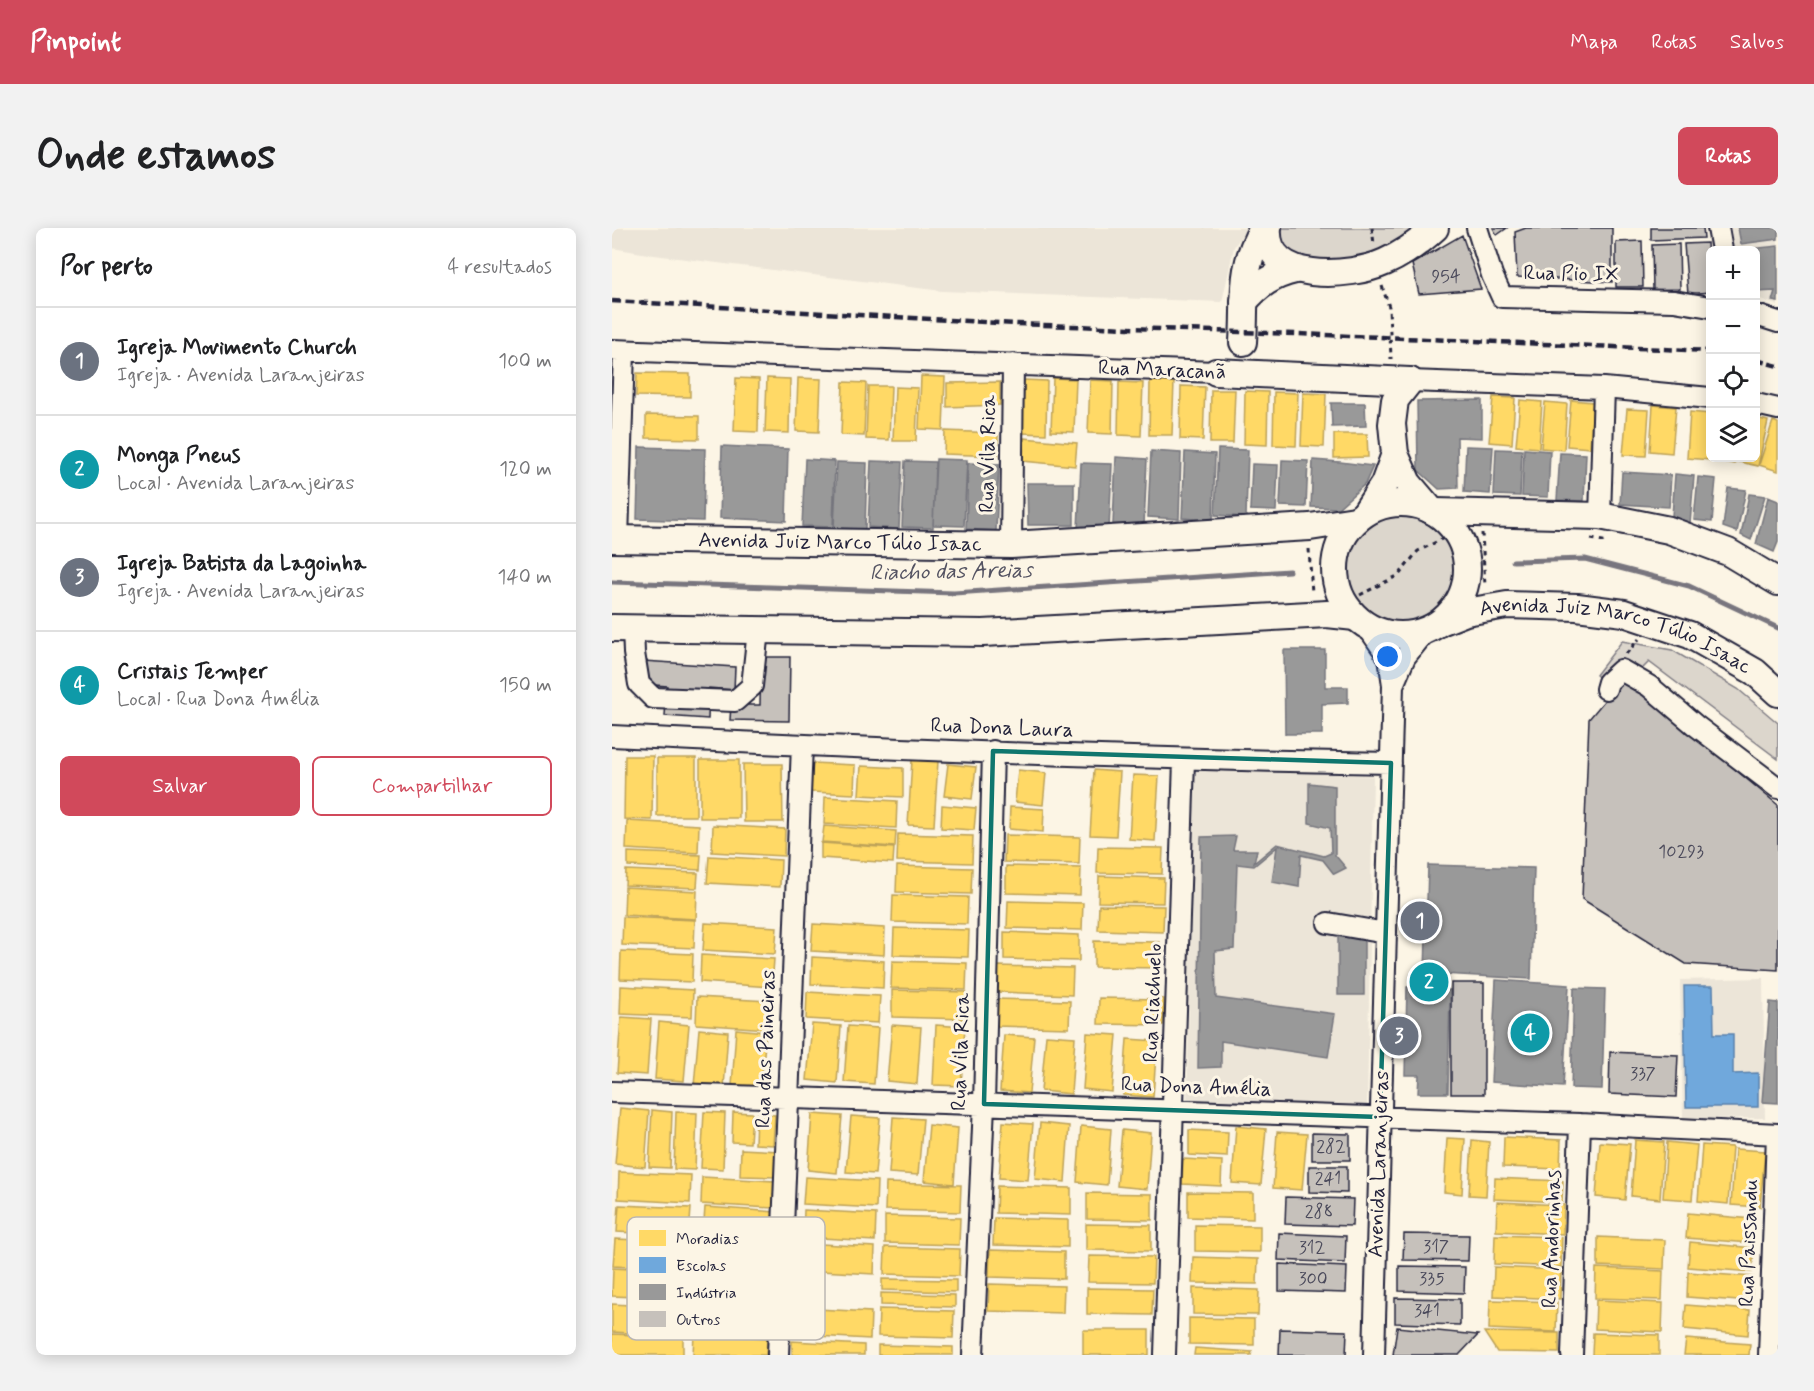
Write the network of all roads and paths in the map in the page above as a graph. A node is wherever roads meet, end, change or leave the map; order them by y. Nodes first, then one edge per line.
1 (1263, 228) edge
2 (1268, 228) edge
3 (1372, 228) edge
4 (1435, 228) edge
5 (1477, 228) edge
6 (1718, 228) edge
7 (1721, 246) edge
8 (1376, 265) junction
9 (1295, 270) junction
10 (1244, 302) junction
11 (1706, 306) edge
12 (1760, 317) edge
13 (1778, 322) edge
14 (1244, 342) junction
15 (618, 351) edge
16 (1013, 364) junction
17 (1216, 372) junction
18 (1277, 374) junction
19 (1358, 377) junction
20 (1401, 380) junction
21 (1604, 388) junction
22 (1706, 398) edge
23 (1760, 405) edge
24 (1778, 409) edge
25 (1392, 424) junction
26 (1395, 454) junction
27 (1433, 511) junction
28 (1360, 516) junction
29 (1600, 516) junction
30 (1493, 532) dead end
31 (1455, 533) junction
32 (1584, 538) dead end
33 (615, 539) edge
34 (1308, 542) dead end
35 (1618, 543) dead end
36 (1011, 545) junction
37 (1778, 582) edge
38 (1486, 592) dead end
39 (1312, 598) dead end
40 (1354, 613) junction
41 (1434, 626) junction
42 (622, 628) edge
43 (759, 630) junction
44 (1630, 635) dead end
45 (1621, 658) dead end
46 (1393, 685) junction
47 (1606, 689) dead end
48 (1778, 693) edge
49 (612, 736) edge
50 (802, 745) junction
51 (993, 751) junction
52 (1184, 759) junction
53 (1391, 763) junction
54 (1778, 788) edge
55 (1328, 923) dead end
56 (1386, 933) junction
57 (612, 1092) edge
58 (789, 1098) junction
59 (984, 1104) junction
60 (1174, 1111) junction
61 (1380, 1117) junction
62 (1580, 1124) junction
63 (1778, 1134) edge
64 (784, 1217) edge
65 (779, 1340) edge
66 (778, 1355) edge
67 (974, 1355) edge
68 (1165, 1355) edge
69 (1374, 1355) edge
70 (1572, 1355) edge
71 (1769, 1355) edge

1 - 10 main road, Rua Maracanã
2 - 9 main road
3 - 8 path
4 - 8 main road
5 - 11 street, Rua Pio IX
6 - 7 street
8 - 9 main road
8 - 20 path
9 - 10 main road
10 - 14 main road, Rua Maracanã
12 - 13 street
14 - 17 main road
14 - 18 main road
15 - 16 street, Rua Maracanã
15 - 33 street
16 - 17 street, Rua Maracanã
16 - 36 street, Rua Vila Rica
17 - 18 main road, Rua Maracanã
18 - 19 main road, Rua Maracanã
19 - 20 main road, Rua Maracanã
19 - 25 main road
20 - 21 street, Rua Maracanã
20 - 25 main road
21 - 22 street, Rua Maracanã
21 - 29 street
23 - 24 street
25 - 26 main road
26 - 27 main road
26 - 28 main road
27 - 28 main road, Avenida Juiz Marco Túlio Isaac
27 - 29 main road
27 - 31 main road
28 - 36 main road, Avenida Juiz Marco Túlio Isaac
28 - 40 main road
29 - 37 main road
30 - 38 path
31 - 40 path
31 - 41 main road
32 - 35 path
33 - 36 main road, Avenida Juiz Marco Túlio Isaac
34 - 39 path
40 - 41 main road, Avenida Juiz Marco Túlio Isaac
40 - 43 main road
40 - 46 street, Avenida Laranjeiras
41 - 46 street, Avenida Laranjeiras
41 - 48 main road, Avenida Juiz Marco Túlio Isaac
42 - 43 main road
42 - 43 street
44 - 45 path
46 - 53 street, Avenida Laranjeiras
47 - 54 street
49 - 50 street, Rua Dona Laura
50 - 51 street, Rua Dona Laura
50 - 58 street, Rua das Paineiras
51 - 52 street, Rua Dona Laura
51 - 59 street, Rua Vila Rica
52 - 53 street, Rua Dona Laura
52 - 60 street, Rua Riachuelo
53 - 56 street, Avenida Laranjeiras
55 - 56 street
56 - 61 street, Avenida Laranjeiras
57 - 58 street, Rua Dona Amélia
58 - 59 street, Rua Dona Amélia
58 - 64 street, Rua das Paineiras
59 - 60 street, Rua Dona Amélia
59 - 67 street, Rua Vila Rica
60 - 61 street, Rua Dona Amélia
60 - 68 street, Rua Riachuelo
61 - 62 street, Rua Dona Amélia
61 - 69 street, Avenida Laranjeiras
62 - 63 street, Rua Dona Amélia
62 - 70 street, Rua Andorinhas
63 - 71 street, Rua Paissandu
65 - 66 street, Rua das Paineiras

